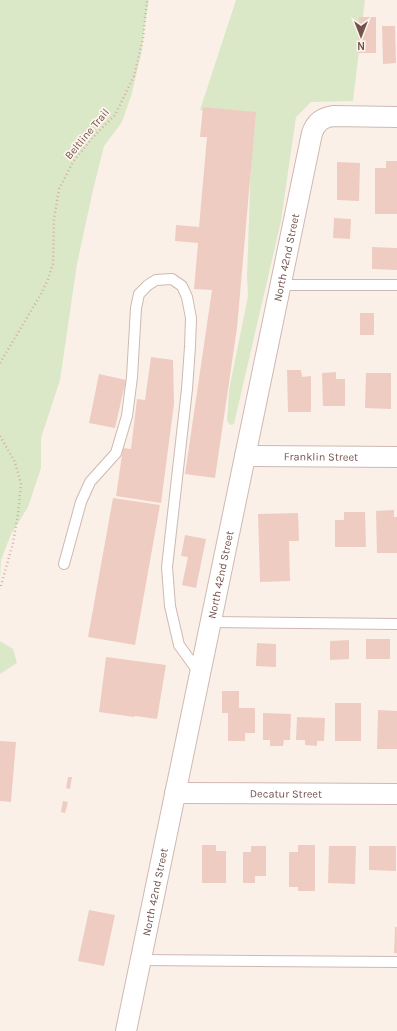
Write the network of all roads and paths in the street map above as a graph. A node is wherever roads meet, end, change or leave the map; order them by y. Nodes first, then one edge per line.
1 (147, 0) edge
2 (397, 117) edge
3 (281, 285) junction
4 (397, 285) edge
5 (0, 364) edge
6 (0, 436) edge
7 (245, 456) junction
8 (397, 457) edge
9 (64, 564) dead end
10 (0, 589) edge
11 (211, 622) junction
12 (397, 624) edge
13 (200, 674) junction
14 (175, 793) junction
15 (397, 794) edge
16 (141, 960) junction
17 (397, 962) edge
18 (126, 1031) edge

1 - 5 path, Beltline Trail
2 - 3 street, North 42nd Street
3 - 4 lane
3 - 7 street, North 42nd Street
6 - 10 path
7 - 8 street, Franklin Street
7 - 11 street, North 42nd Street
9 - 13 lane
11 - 12 lane
11 - 13 street, North 42nd Street
13 - 14 street, North 42nd Street
14 - 15 street, Decatur Street
14 - 16 street, North 42nd Street
16 - 17 lane
16 - 18 street, North 42nd Street

